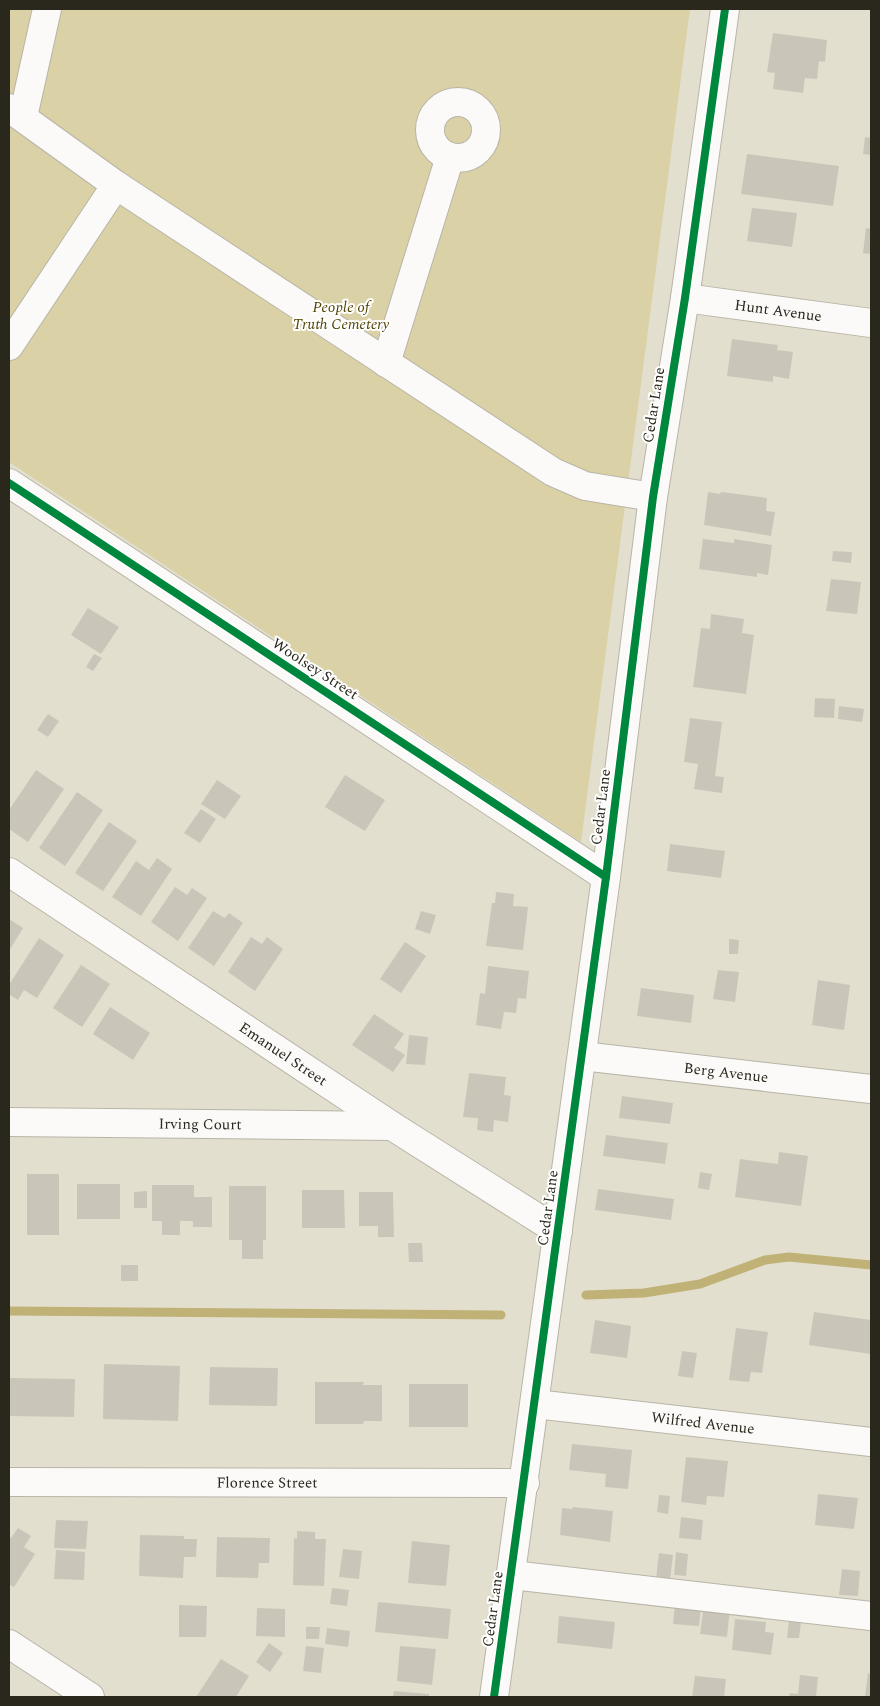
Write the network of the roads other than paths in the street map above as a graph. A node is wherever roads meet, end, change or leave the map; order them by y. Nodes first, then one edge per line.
1 (47, 9) edge
2 (726, 9) edge
3 (16, 112) edge
4 (450, 157) dead end
5 (116, 185) junction
6 (685, 298) junction
7 (871, 323) edge
8 (9, 346) edge
9 (386, 363) junction
10 (9, 483) edge
11 (653, 497) junction
12 (9, 872) edge
13 (606, 878) junction
14 (582, 1056) junction
15 (871, 1089) edge
16 (9, 1122) edge
17 (392, 1126) junction
18 (558, 1231) junction
19 (535, 1404) junction
20 (871, 1442) edge
21 (9, 1482) edge
22 (525, 1483) junction
23 (512, 1575) junction
24 (871, 1616) edge
25 (9, 1644) edge
26 (90, 1697) edge
27 (494, 1697) edge

1 - 3 street
2 - 6 street, Cedar Lane
3 - 5 street
4 - 9 street
5 - 8 street
5 - 9 street
6 - 7 street, Hunt Avenue
6 - 11 street, Cedar Lane
9 - 11 street
10 - 13 street, Woolsey Street
11 - 13 street, Cedar Lane
12 - 17 street, Emanuel Street
13 - 14 street, Cedar Lane
14 - 15 street, Berg Avenue
14 - 18 street, Cedar Lane
16 - 17 street, Irving Court
17 - 18 street, Emanuel Street
18 - 19 street, Cedar Lane
19 - 20 street, Wilfred Avenue
19 - 22 street, Cedar Lane
21 - 22 street, Florence Street
22 - 23 street, Cedar Lane
23 - 24 street
23 - 27 street, Cedar Lane
25 - 26 street

